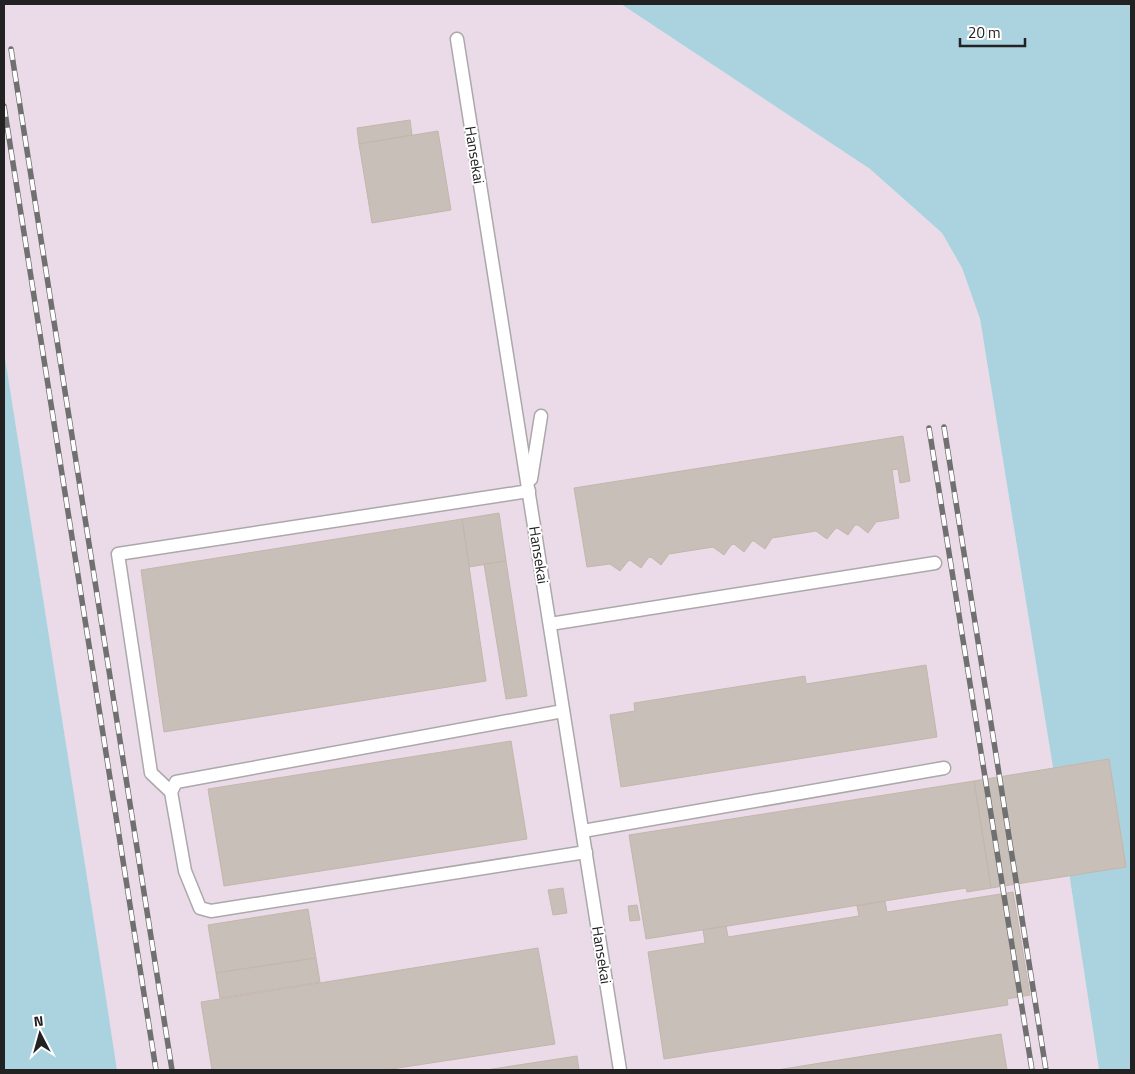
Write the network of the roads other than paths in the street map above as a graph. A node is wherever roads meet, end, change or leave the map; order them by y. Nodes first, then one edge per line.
1 (457, 39) dead end
2 (541, 416) dead end
3 (529, 491) junction
4 (935, 564) dead end
5 (550, 624) junction
6 (563, 710) junction
7 (944, 768) dead end
8 (171, 792) junction
9 (582, 831) junction
10 (586, 852) junction
11 (620, 1070) edge

1 - 3 lane, Hansekai
2 - 3 lane
3 - 5 lane, Hansekai
3 - 8 lane
4 - 5 lane
5 - 6 lane, Hansekai
6 - 8 lane
6 - 9 lane, Hansekai
7 - 9 lane
8 - 10 lane
9 - 10 lane, Hansekai
10 - 11 lane, Hansekai

